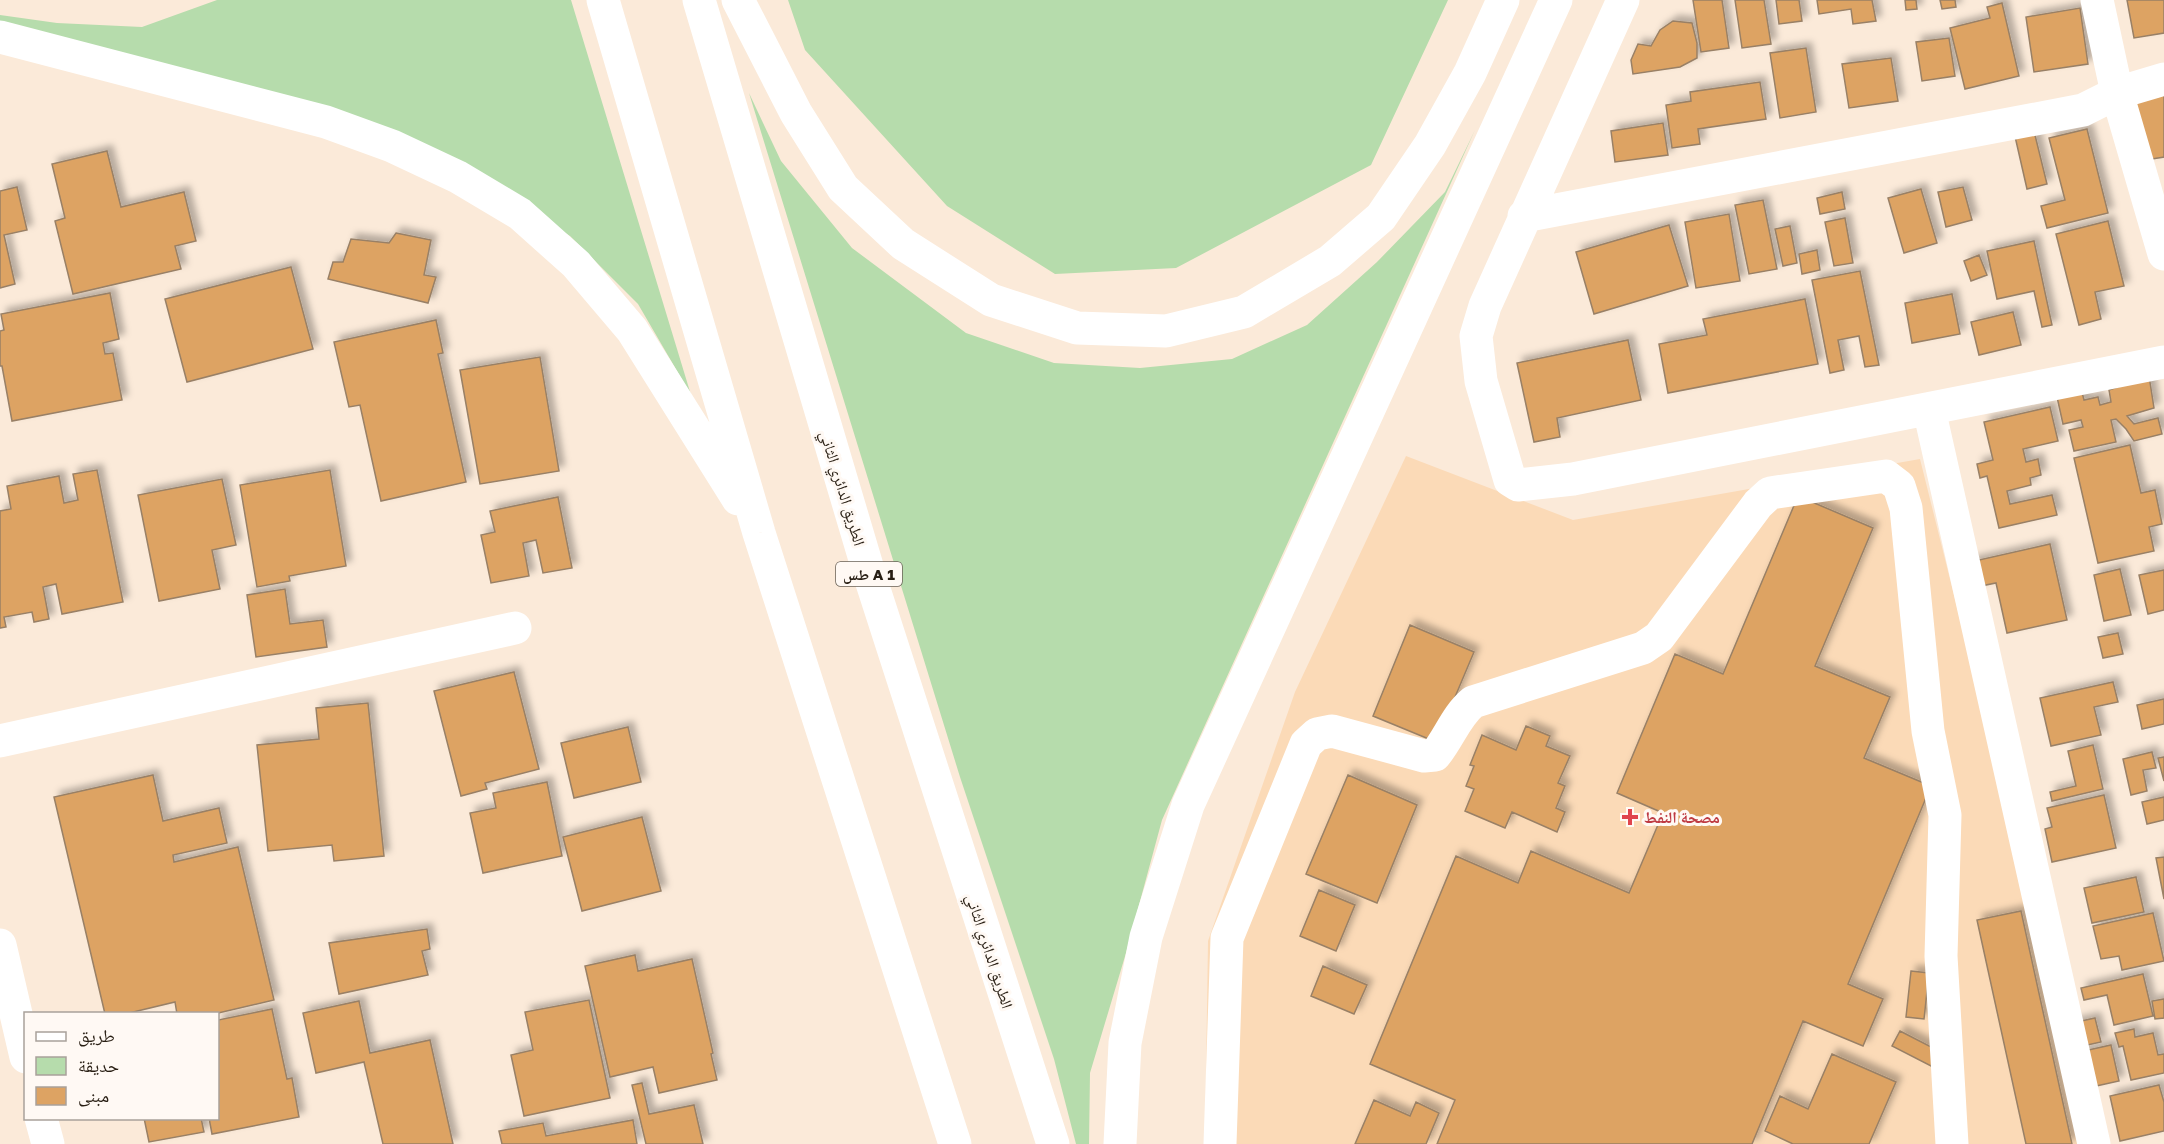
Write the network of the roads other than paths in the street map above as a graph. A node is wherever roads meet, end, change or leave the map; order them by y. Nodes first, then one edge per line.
1 (603, 0) edge
2 (699, 0) edge
3 (738, 0) edge
4 (1503, 0) edge
5 (1556, 0) edge
6 (1623, 0) edge
7 (2097, 0) edge
8 (0, 37) edge
9 (2164, 79) edge
10 (2117, 93) junction
11 (1524, 216) junction
12 (2164, 252) edge
13 (2164, 362) edge
14 (1929, 409) junction
15 (759, 533) junction
16 (515, 628) dead end
17 (0, 741) edge
18 (0, 945) edge
19 (17, 1055) edge
20 (41, 1120) edge
21 (48, 1144) edge
22 (955, 1144) edge
23 (1053, 1144) edge
24 (1120, 1144) edge
25 (1220, 1144) edge
26 (1952, 1144) edge
27 (2094, 1144) edge

1 - 15 main road
2 - 23 main road, الطريق الدائري الثاني / طس A 1
3 - 4 main road
5 - 24 main road
6 - 11 main road
7 - 10 main road
8 - 15 main road
9 - 10 main road
10 - 11 main road
10 - 12 main road
11 - 14 main road
13 - 14 main road
14 - 27 main road
15 - 22 main road
16 - 17 main road
18 - 19 main road
20 - 21 main road
25 - 26 main road

